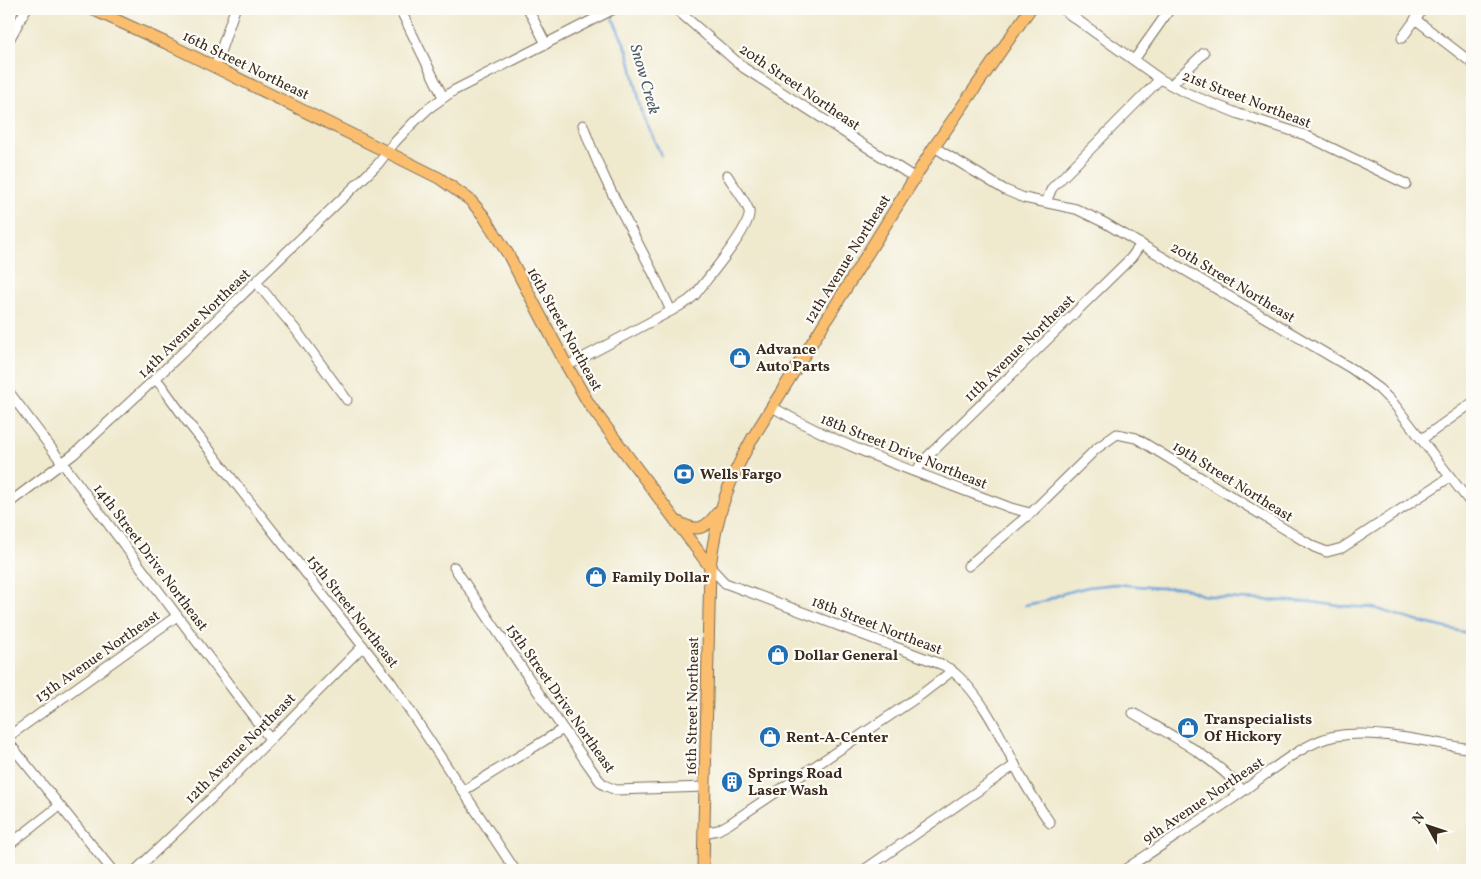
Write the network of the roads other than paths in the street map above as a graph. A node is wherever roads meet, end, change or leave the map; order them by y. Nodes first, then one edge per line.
1 (26, 9) edge
2 (92, 9) edge
3 (234, 9) edge
4 (400, 9) edge
5 (528, 9) edge
6 (614, 9) edge
7 (676, 9) edge
8 (1030, 9) edge
9 (1062, 9) edge
10 (1170, 9) edge
11 (1423, 9) edge
12 (1415, 19) junction
13 (1402, 38) dead end
14 (9, 40) edge
15 (546, 44) junction
16 (1204, 53) dead end
17 (1134, 60) junction
18 (1472, 63) edge
19 (215, 67) junction
20 (1160, 79) junction
21 (1171, 85) junction
22 (443, 97) junction
23 (583, 125) dead end
24 (934, 147) junction
25 (388, 152) junction
26 (727, 175) dead end
27 (914, 178) junction
28 (1406, 184) dead end
29 (1046, 202) junction
30 (1141, 244) junction
31 (256, 282) junction
32 (671, 311) junction
33 (567, 366) junction
34 (155, 379) junction
35 (9, 392) edge
36 (347, 400) dead end
37 (1472, 403) edge
38 (772, 407) junction
39 (1422, 439) junction
40 (62, 463) junction
41 (916, 472) junction
42 (1450, 477) junction
43 (9, 502) edge
44 (1472, 506) edge
45 (721, 508) junction
46 (1030, 513) junction
47 (676, 521) junction
48 (968, 566) dead end
49 (454, 567) dead end
50 (710, 567) junction
51 (177, 616) junction
52 (363, 646) junction
53 (951, 669) junction
54 (1133, 713) dead end
55 (563, 729) junction
56 (9, 736) edge
57 (270, 740) junction
58 (9, 743) edge
59 (1472, 749) edge
60 (1015, 766) junction
61 (705, 787) junction
62 (1243, 791) junction
63 (463, 792) junction
64 (59, 806) junction
65 (1050, 823) dead end
66 (703, 832) junction
67 (9, 845) edge
68 (112, 870) edge
69 (136, 870) edge
70 (515, 870) edge
71 (703, 870) edge
72 (864, 870) edge
73 (1124, 870) edge

1 - 14 street
2 - 19 main road, 16th Street Northeast
3 - 19 street
4 - 22 street
5 - 15 street
6 - 15 street
7 - 27 street, 20th Street Northeast
8 - 24 main road, 12th Avenue Northeast
9 - 17 street, 21st Street Northeast
10 - 17 street
11 - 12 street
12 - 13 street
12 - 18 street
15 - 22 street
16 - 21 street
17 - 20 street, 21st Street Northeast
19 - 25 main road, 16th Street Northeast
20 - 21 street, 21st Street Northeast
20 - 29 street
21 - 28 street, 21st Street Northeast
22 - 25 street
23 - 32 street
24 - 27 main road, 12th Avenue Northeast
24 - 29 street, 20th Street Northeast
25 - 31 street, 14th Avenue Northeast
25 - 33 main road, 16th Street Northeast
26 - 32 street
27 - 38 main road, 12th Avenue Northeast
29 - 30 street, 20th Street Northeast
30 - 39 street, 20th Street Northeast
30 - 41 street, 11th Avenue Northeast
31 - 34 street, 14th Avenue Northeast
31 - 36 street
32 - 33 street
33 - 47 main road, 16th Street Northeast
34 - 40 street, 14th Avenue Northeast
34 - 52 street, 15th Street Northeast
35 - 40 street, 14th Street Drive Northeast
37 - 39 street
38 - 41 street, 18th Street Drive Northeast
38 - 45 main road, 12th Avenue Northeast
39 - 42 street, 20th Street Northeast
40 - 43 street, 14th Avenue Northeast
40 - 51 street, 14th Street Drive Northeast
41 - 46 street, 18th Street Drive Northeast
42 - 44 street, 20th Street Northeast
42 - 46 street, 19th Street Northeast
45 - 47 main road
45 - 50 main road, 12th Avenue Northeast
46 - 48 street
47 - 50 main road, 16th Street Northeast
49 - 55 street, 15th Street Drive Northeast
50 - 53 street, 18th Street Northeast
50 - 61 main road, 16th Street Northeast
51 - 56 street, 13th Avenue Northeast
51 - 57 street, 14th Street Drive Northeast
52 - 57 street, 12th Avenue Northeast
52 - 63 street, 15th Street Northeast
53 - 60 street, 18th Street Northeast
53 - 66 street
54 - 62 street
55 - 61 street, 15th Street Drive Northeast
55 - 63 street
57 - 69 street, 12th Avenue Northeast
58 - 64 street
59 - 62 street, 9th Avenue Northeast
60 - 65 street, 18th Street Northeast
60 - 72 street
61 - 66 main road, 16th Street Northeast
62 - 73 street, 9th Avenue Northeast
63 - 70 street, 15th Street Northeast
64 - 67 street
64 - 68 street
66 - 71 main road, 16th Street Northeast

